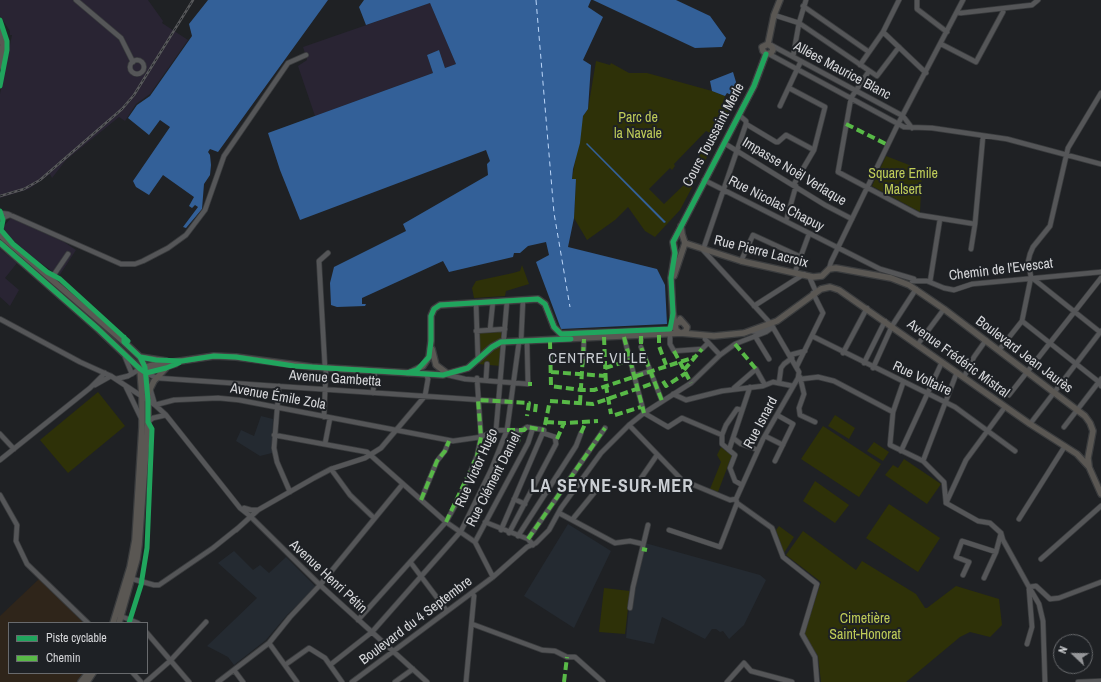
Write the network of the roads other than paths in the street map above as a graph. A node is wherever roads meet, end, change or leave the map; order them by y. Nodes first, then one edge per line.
1 (76, 0) edge
2 (780, 0) edge
3 (806, 0) edge
4 (899, 0) edge
5 (917, 0) edge
6 (963, 0) edge
7 (1038, 0) edge
8 (803, 6) junction
9 (957, 12) junction
10 (1003, 12) dead end
11 (774, 15) junction
12 (799, 23) junction
13 (0, 28) edge
14 (883, 32) junction
15 (947, 32) junction
16 (769, 44) junction
17 (941, 44) junction
18 (899, 47) junction
19 (869, 52) junction
20 (767, 54) junction
21 (306, 55) dead end
22 (793, 57) junction
23 (801, 61) junction
24 (133, 62) dead end
25 (860, 65) junction
26 (0, 66) edge
27 (797, 70) junction
28 (869, 71) junction
29 (926, 73) junction
30 (789, 88) junction
31 (856, 90) junction
32 (1101, 93) edge
33 (850, 98) junction
34 (780, 106) dead end
35 (739, 115) junction
36 (903, 116) junction
37 (746, 124) junction
38 (898, 124) junction
39 (912, 128) junction
40 (983, 136) junction
41 (724, 143) junction
42 (737, 150) junction
43 (814, 150) junction
44 (1066, 155) junction
45 (1101, 164) edge
46 (704, 180) junction
47 (795, 185) junction
48 (867, 188) junction
49 (724, 191) junction
50 (1, 213) edge
51 (10, 215) junction
52 (0, 219) edge
53 (852, 219) junction
54 (940, 219) junction
55 (786, 221) junction
56 (975, 224) junction
57 (681, 226) junction
58 (809, 234) junction
59 (0, 235) edge
60 (675, 238) junction
61 (0, 243) edge
62 (684, 243) junction
63 (674, 247) junction
64 (838, 248) junction
65 (971, 249) dead end
66 (702, 250) junction
67 (328, 253) dead end
68 (68, 254) dead end
69 (801, 257) junction
70 (741, 261) junction
71 (829, 269) junction
72 (795, 272) junction
73 (1101, 272) edge
74 (806, 275) junction
75 (1031, 277) junction
76 (51, 279) junction
77 (1101, 279) edge
78 (672, 282) junction
79 (906, 282) junction
80 (930, 282) junction
81 (916, 289) junction
82 (815, 292) junction
83 (524, 300) junction
84 (507, 301) junction
85 (476, 302) junction
86 (492, 302) junction
87 (754, 306) junction
88 (867, 308) junction
89 (944, 309) junction
90 (1075, 312) junction
91 (673, 313) junction
92 (0, 319) edge
93 (885, 321) junction
94 (1022, 321) junction
95 (682, 322) junction
96 (674, 326) junction
97 (772, 326) junction
98 (892, 326) junction
99 (505, 329) junction
100 (490, 330) junction
101 (476, 331) junction
102 (1100, 332) edge
103 (682, 333) junction
104 (670, 334) junction
105 (705, 336) junction
106 (755, 336) junction
107 (812, 336) junction
108 (624, 337) junction
109 (584, 339) junction
110 (986, 340) junction
111 (431, 341) junction
112 (504, 342) junction
113 (523, 342) junction
114 (708, 343) junction
115 (1050, 343) junction
116 (918, 344) junction
117 (641, 347) dead end
118 (121, 350) junction
119 (999, 350) junction
120 (805, 351) junction
121 (843, 353) junction
122 (720, 356) junction
123 (791, 356) junction
124 (140, 357) junction
125 (770, 358) dead end
126 (478, 360) junction
127 (182, 361) junction
128 (583, 362) dead end
129 (942, 362) junction
130 (487, 364) dead end
131 (864, 364) junction
132 (1075, 364) junction
133 (797, 366) junction
134 (166, 368) junction
135 (326, 368) junction
136 (873, 368) junction
137 (144, 370) junction
138 (417, 370) junction
139 (375, 371) junction
140 (650, 371) junction
141 (957, 372) junction
142 (1027, 372) junction
143 (105, 373) junction
144 (407, 373) junction
145 (132, 374) junction
146 (428, 375) junction
147 (448, 375) junction
148 (634, 376) junction
149 (800, 377) junction
150 (964, 377) junction
151 (114, 378) junction
152 (157, 378) junction
153 (477, 378) junction
154 (486, 379) junction
155 (500, 380) junction
156 (515, 382) junction
157 (1100, 382) edge
158 (904, 383) junction
159 (779, 384) junction
160 (125, 385) junction
161 (765, 385) junction
162 (279, 386) junction
163 (793, 386) junction
164 (750, 387) junction
165 (90, 388) junction
166 (325, 389) junction
167 (733, 389) junction
168 (147, 392) junction
169 (373, 392) junction
170 (1054, 393) junction
171 (673, 394) junction
172 (927, 394) junction
173 (1009, 395) dead end
174 (425, 396) junction
175 (148, 400) junction
176 (478, 400) junction
177 (662, 401) junction
178 (498, 402) junction
179 (511, 402) junction
180 (945, 402) junction
181 (155, 405) junction
182 (277, 406) junction
183 (1005, 407) junction
184 (742, 410) junction
185 (1078, 410) junction
186 (893, 412) junction
187 (644, 413) junction
188 (166, 415) junction
189 (777, 415) junction
190 (324, 416) junction
191 (330, 418) junction
192 (145, 421) junction
193 (815, 422) dead end
194 (1030, 424) junction
195 (629, 425) junction
196 (1064, 427) dead end
197 (532, 428) junction
198 (605, 428) dead end
199 (396, 430) junction
200 (496, 430) junction
201 (507, 430) junction
202 (988, 431) junction
203 (544, 432) junction
204 (581, 433) dead end
205 (0, 434) edge
206 (274, 435) junction
207 (722, 435) junction
208 (765, 436) junction
209 (481, 437) junction
210 (733, 438) junction
211 (449, 441) junction
212 (325, 444) junction
213 (783, 445) junction
214 (1065, 446) junction
215 (14, 449) junction
216 (729, 450) junction
217 (758, 450) junction
218 (901, 450) junction
219 (1015, 451) dead end
220 (1073, 451) junction
221 (1089, 454) junction
222 (371, 455) junction
223 (657, 455) junction
224 (0, 460) edge
225 (775, 461) dead end
226 (923, 461) junction
227 (1089, 467) junction
228 (332, 469) junction
229 (402, 484) junction
230 (742, 485) junction
231 (635, 487) dead end
232 (598, 488) dead end
233 (290, 492) junction
234 (1101, 494) edge
235 (0, 495) edge
236 (514, 499) junction
237 (421, 500) junction
238 (736, 501) junction
239 (946, 502) junction
240 (270, 504) junction
241 (525, 504) junction
242 (1101, 506) edge
243 (243, 509) junction
244 (258, 510) junction
245 (558, 513) junction
246 (250, 516) junction
247 (519, 516) junction
248 (374, 518) junction
249 (1019, 519) dead end
250 (572, 520) junction
251 (527, 521) junction
252 (446, 522) junction
253 (485, 522) junction
254 (648, 525) dead end
255 (238, 528) junction
256 (500, 530) junction
257 (669, 530) dead end
258 (461, 531) junction
259 (509, 533) junction
260 (1001, 533) junction
261 (518, 536) junction
262 (528, 539) junction
263 (475, 542) junction
264 (643, 544) junction
265 (533, 545) junction
266 (996, 552) junction
267 (1040, 559) dead end
268 (411, 563) junction
269 (963, 575) dead end
270 (421, 577) junction
271 (492, 577) junction
272 (129, 578) junction
273 (984, 578) dead end
274 (1101, 582) edge
275 (320, 585) junction
276 (1029, 587) junction
277 (472, 593) junction
278 (630, 608) dead end
279 (447, 611) junction
280 (119, 616) junction
281 (358, 620) junction
282 (87, 622) edge
283 (116, 622) edge
284 (135, 622) edge
285 (206, 622) dead end
286 (472, 624) junction
287 (372, 632) junction
288 (148, 634) edge
289 (269, 643) junction
290 (1028, 644) dead end
291 (393, 651) junction
292 (170, 660) junction
293 (285, 665) junction
294 (330, 665) junction
295 (413, 669) junction
296 (234, 670) junction
297 (87, 674) edge
298 (134, 674) edge
299 (1101, 680) edge
300 (81, 682) edge
301 (141, 682) edge
302 (146, 682) edge
303 (189, 682) edge
304 (218, 682) edge
305 (243, 682) edge
306 (297, 682) edge
307 (342, 682) edge
308 (352, 682) edge
309 (395, 682) edge
310 (427, 682) edge
311 (466, 682) edge
312 (603, 682) edge
313 (727, 682) edge
314 (792, 682) edge
315 (817, 682) edge
316 (1045, 682) edge
317 (1078, 682) edge

1 - 24 street
2 - 11 main road
3 - 8 street
4 - 14 street
5 - 15 street
6 - 9 street
7 - 9 street
8 - 12 street
8 - 19 street
9 - 15 street
10 - 17 street
11 - 12 street
11 - 16 main road
12 - 22 street
12 - 25 street
13 - 26 main road
14 - 18 street
14 - 19 street
15 - 17 street
16 - 20 main road
16 - 20 main road
16 - 22 street, Allées Maurice Blanc
17 - 29 street
18 - 28 street
18 - 29 street
19 - 25 street
20 - 27 street, Allées Maurice Blanc
20 - 35 main road, Cours Toussaint Merle
21 - 51 street
22 - 23 street, Allées Maurice Blanc
23 - 27 street
23 - 31 street, Allées Maurice Blanc
25 - 28 street
27 - 30 street
27 - 33 street, Allées Maurice Blanc
28 - 31 street
29 - 36 street
30 - 34 street
30 - 43 street
31 - 33 street
31 - 36 street, Allées Maurice Blanc
32 - 44 street
33 - 38 street, Allées Maurice Blanc
33 - 48 street
35 - 37 street
35 - 41 main road, Cours Toussaint Merle
36 - 38 street
36 - 39 street
37 - 42 street
37 - 43 street
38 - 39 street, Allées Maurice Blanc
38 - 48 street
39 - 40 street, Allées Maurice Blanc
40 - 44 street, Allées Maurice Blanc
40 - 56 street
41 - 42 street, Impasse Noël Verlaque
41 - 46 main road, Cours Toussaint Merle
42 - 47 street, Impasse Noël Verlaque
42 - 49 street
43 - 47 street
44 - 45 street, Allées Maurice Blanc
44 - 75 street
46 - 49 street, Rue Nicolas Chapuy
46 - 57 main road, Cours Toussaint Merle
47 - 53 street, Impasse Noël Verlaque
47 - 55 street
48 - 53 street
48 - 54 street
49 - 55 street, Rue Nicolas Chapuy
49 - 66 street
50 - 51 street
51 - 52 street
53 - 64 street
54 - 56 street
54 - 80 street
55 - 58 street, Rue Nicolas Chapuy
56 - 65 street
57 - 60 main road, Cours Toussaint Merle
57 - 62 main road
58 - 64 street, Rue Nicolas Chapuy
58 - 69 street
59 - 76 main road
60 - 62 main road
60 - 63 main road
61 - 118 main road
62 - 63 main road
62 - 66 main road, Rue Pierre Lacroix
62 - 78 main road
63 - 78 main road
64 - 71 street
64 - 79 street, Boulevard Jean Jaurès
66 - 70 main road, Rue Pierre Lacroix
66 - 87 street
67 - 135 street
68 - 76 street
69 - 70 street
69 - 72 street
70 - 72 main road, Rue Pierre Lacroix
71 - 74 main road, Rue Pierre Lacroix
71 - 79 main road, Boulevard Jean Jaurès
72 - 74 main road, Rue Pierre Lacroix
73 - 75 street, Chemin de l'Evescat
74 - 82 street
74 - 87 street
75 - 80 street, Chemin de l'Evescat
75 - 90 street
75 - 94 street
76 - 124 main road
77 - 90 street
78 - 91 main road
79 - 80 street, Chemin de l'Evescat
79 - 81 main road, Boulevard Jean Jaurès
81 - 89 main road, Boulevard Jean Jaurès
81 - 98 street
82 - 88 main road, Avenue Frédéric Mistral
82 - 97 main road
82 - 107 street
83 - 84 main road
83 - 96 main road
83 - 113 street, Rue Victor Hugo
84 - 86 main road
84 - 99 street
85 - 86 main road
85 - 101 street
85 - 111 main road
86 - 100 street
87 - 97 street
88 - 93 main road, Avenue Frédéric Mistral
88 - 121 street
89 - 110 main road, Boulevard Jean Jaurès
89 - 116 street
90 - 102 street
90 - 115 street
91 - 95 main road
91 - 96 main road
92 - 143 street
93 - 98 main road, Avenue Frédéric Mistral
93 - 131 street
94 - 115 street
94 - 119 street
95 - 96 main road
95 - 103 main road
96 - 103 main road
97 - 105 main road
97 - 106 street, Boulevard du 4 Septembre
97 - 123 street
98 - 116 main road, Avenue Frédéric Mistral
98 - 136 street
99 - 100 street
99 - 112 street
100 - 101 street
101 - 126 street
102 - 132 street
103 - 104 main road
103 - 105 main road
104 - 108 main road
104 - 114 street
105 - 114 street
106 - 122 street, Boulevard du 4 Septembre
106 - 125 street
107 - 120 street
107 - 121 street, Rue Voltaire
108 - 109 main road
108 - 148 street
109 - 113 main road
109 - 128 street
110 - 119 main road, Boulevard Jean Jaurès
110 - 150 street
111 - 138 main road
111 - 147 main road
112 - 113 main road
112 - 126 main road
112 - 155 street
113 - 156 street, Rue Victor Hugo
113 - 156 street
114 - 122 street
115 - 132 street
115 - 142 street
116 - 129 main road, Avenue Frédéric Mistral
117 - 140 street
118 - 137 main road
118 - 145 street
119 - 142 main road, Boulevard Jean Jaurès
120 - 123 street
120 - 133 street
121 - 131 street, Rue Voltaire
122 - 171 street, Boulevard du 4 Septembre
123 - 133 street
123 - 159 street
124 - 127 main road
124 - 137 main road
126 - 147 main road
127 - 134 main road
127 - 135 main road
127 - 137 main road
129 - 141 main road, Avenue Frédéric Mistral
129 - 172 street
130 - 154 street
131 - 136 street, Rue Voltaire
132 - 157 street
132 - 170 street
133 - 149 street
134 - 137 main road
134 - 152 main road
135 - 139 main road
135 - 166 street
136 - 158 street, Rue Voltaire
137 - 145 street
137 - 152 street
137 - 168 main road
138 - 144 main road
138 - 146 street
139 - 144 main road
139 - 169 street
140 - 148 street
140 - 177 street
141 - 150 main road, Avenue Frédéric Mistral
141 - 180 street
142 - 170 main road, Boulevard Jean Jaurès
142 - 173 street
143 - 151 street
143 - 165 street
144 - 146 main road
145 - 151 street
146 - 147 main road
146 - 174 street
147 - 153 street
148 - 187 street
149 - 163 street, Rue Isnard
149 - 186 street
149 - 193 street
150 - 183 main road, Avenue Frédéric Mistral
151 - 160 street
151 - 165 street
152 - 162 street, Avenue Gambetta
152 - 168 main road
153 - 154 street
153 - 176 street
154 - 155 street
155 - 156 street
155 - 178 street
156 - 179 street, Rue Victor Hugo
157 - 185 street
158 - 172 street, Rue Voltaire
158 - 186 street
159 - 161 street
159 - 163 street
160 - 168 street
160 - 192 street
161 - 164 street
161 - 167 street
162 - 166 street, Avenue Gambetta
162 - 182 street
163 - 189 street, Rue Isnard
164 - 167 street
164 - 184 street
165 - 215 street
166 - 169 street, Avenue Gambetta
166 - 190 street
167 - 171 street
168 - 175 main road
168 - 181 street
168 - 192 main road
169 - 174 street, Avenue Gambetta
170 - 185 main road, Boulevard Jean Jaurès
170 - 194 street
171 - 177 street, Boulevard du 4 Septembre
172 - 180 street, Rue Voltaire
172 - 218 street
174 - 176 street, Avenue Gambetta
174 - 199 street
175 - 181 street, Avenue Henri Pétin
175 - 192 main road
176 - 178 street, Avenue Gambetta
176 - 209 street
177 - 187 street, Boulevard du 4 Septembre
178 - 179 street, Avenue Gambetta
178 - 200 street
179 - 201 street, Rue Victor Hugo
180 - 202 street, Rue Voltaire
180 - 226 street
181 - 182 street, Avenue Émile Zola
181 - 188 street, Avenue Henri Pétin
182 - 190 street, Avenue Émile Zola
182 - 206 street
183 - 194 main road, Avenue Frédéric Mistral
183 - 202 street
184 - 207 street
184 - 210 street
185 - 196 street
185 - 221 main road, Boulevard Jean Jaurès
186 - 218 street
187 - 195 street, Boulevard du 4 Septembre
187 - 207 street
188 - 192 street
188 - 243 street, Avenue Henri Pétin
189 - 208 street, Rue Isnard
189 - 213 street
190 - 191 street, Avenue Émile Zola
191 - 199 street, Avenue Émile Zola
191 - 212 street
192 - 272 main road
194 - 214 main road, Avenue Frédéric Mistral
195 - 223 street
195 - 245 street, Boulevard du 4 Septembre
197 - 201 street
197 - 203 street
197 - 253 street, Rue Clément Daniel
198 - 262 street
199 - 211 street, Avenue Émile Zola
199 - 222 street
200 - 201 street
200 - 209 street, Avenue Émile Zola
201 - 258 street, Rue Victor Hugo
202 - 219 street, Rue Voltaire
202 - 239 street
203 - 236 street
203 - 241 street
204 - 251 street
205 - 215 street
206 - 212 street
206 - 233 street
207 - 216 street
208 - 213 street
208 - 217 street, Rue Isnard
209 - 211 street, Avenue Émile Zola
209 - 252 street
210 - 216 street
210 - 217 street
211 - 237 street
212 - 222 street
213 - 225 street
214 - 220 main road, Avenue Frédéric Mistral
214 - 249 street
215 - 224 street
216 - 230 street
217 - 230 street, Rue Isnard
218 - 226 street
220 - 221 main road, Avenue Frédéric Mistral
220 - 227 main road, Avenue Frédéric Mistral
221 - 227 main road, Boulevard Jean Jaurès
222 - 228 street
222 - 229 street
223 - 231 street
223 - 238 street
226 - 239 street
227 - 234 main road
228 - 233 street
228 - 248 street
229 - 237 street
229 - 248 street
230 - 238 street, Rue Isnard
232 - 250 street
233 - 240 street
235 - 282 street
236 - 241 street
236 - 256 street
237 - 252 street
238 - 257 street, Rue Isnard
238 - 315 street
239 - 260 street
240 - 244 street
240 - 246 street
241 - 247 street
242 - 267 street
243 - 244 street
243 - 246 street, Avenue Henri Pétin
243 - 255 street
244 - 246 street
245 - 250 street
245 - 265 street, Boulevard du 4 Septembre
246 - 255 street
246 - 275 street, Avenue Henri Pétin
247 - 251 street
247 - 259 street
248 - 275 street
250 - 264 street
251 - 261 street
252 - 258 street
252 - 268 street
253 - 256 street
253 - 263 street, Rue Clément Daniel
254 - 264 street
255 - 272 street
256 - 259 street
258 - 263 street
258 - 270 street, Rue Victor Hugo
259 - 261 street
260 - 266 street
260 - 276 street
261 - 262 street
262 - 265 street
263 - 271 street
264 - 278 street
265 - 271 street, Boulevard du 4 Septembre
266 - 269 street
266 - 273 street
268 - 270 street
268 - 281 street
270 - 279 street
270 - 287 street, Rue Victor Hugo
271 - 277 street, Boulevard du 4 Septembre
272 - 280 main road
274 - 276 street
275 - 281 street, Avenue Henri Pétin
275 - 289 street
276 - 290 street
276 - 316 street
277 - 279 street, Boulevard du 4 Septembre
277 - 286 street
279 - 291 street, Boulevard du 4 Septembre
280 - 283 main road
280 - 284 street
281 - 287 street, Avenue Henri Pétin
285 - 292 street
286 - 311 street
286 - 312 street
287 - 291 street, Avenue Henri Pétin
287 - 294 street, Rue Victor Hugo
288 - 292 street
289 - 293 street
289 - 296 street
291 - 295 street, Avenue Henri Pétin
291 - 308 street, Boulevard du 4 Septembre
292 - 302 street
292 - 303 street
293 - 294 street
293 - 306 street
294 - 307 street
295 - 309 street
295 - 310 street, Avenue Henri Pétin
296 - 304 street
296 - 305 street
297 - 300 main road
298 - 301 street
299 - 317 street
313 - 314 street

